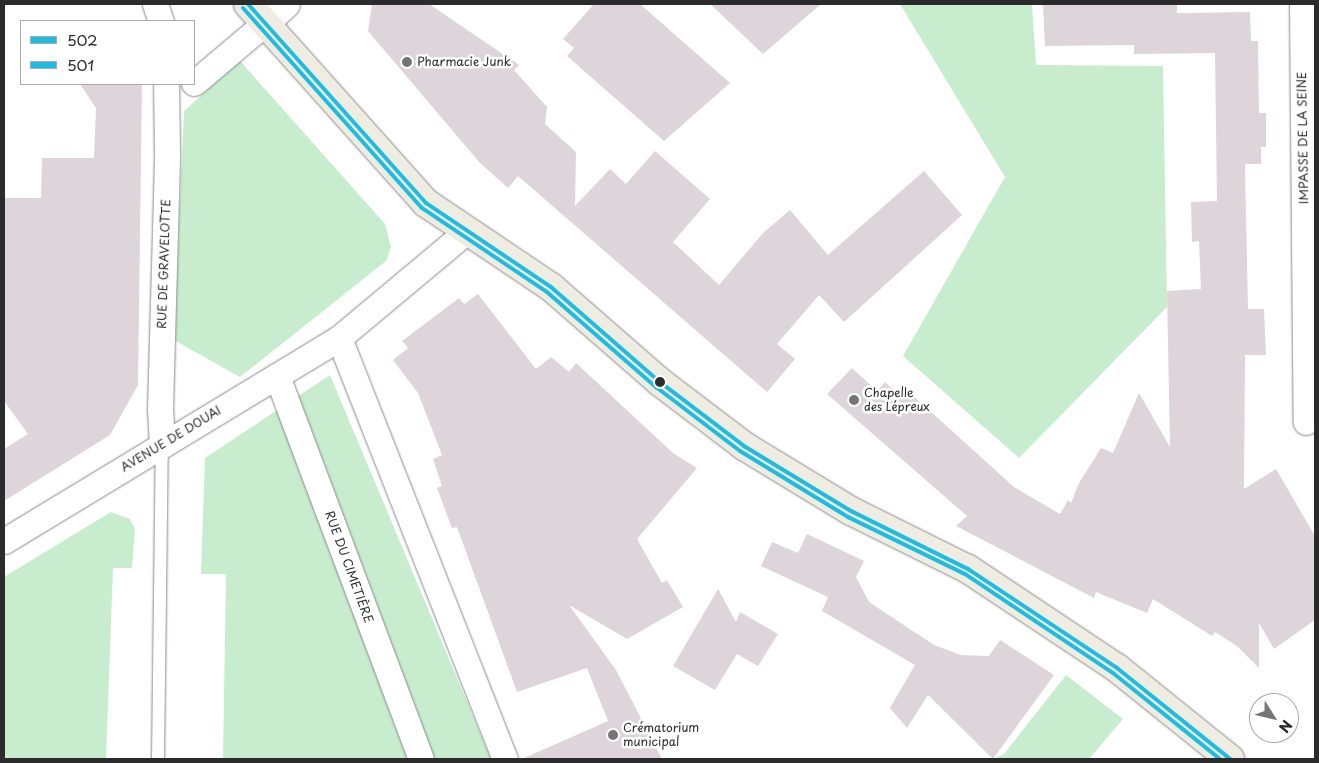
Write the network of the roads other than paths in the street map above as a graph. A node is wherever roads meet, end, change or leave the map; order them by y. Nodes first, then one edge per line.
1 (155, 4) edge
2 (286, 4) edge
3 (1302, 4) edge
4 (257, 14) edge
5 (161, 20) edge
6 (195, 83) edge
7 (191, 85) edge
8 (167, 94) edge
9 (468, 230) junction
10 (339, 338) junction
11 (277, 376) junction
12 (1306, 422) dead end
13 (162, 445) junction
14 (4, 541) edge
15 (158, 759) edge
16 (420, 759) edge
17 (505, 759) edge
18 (1230, 759) edge

1 - 5 street
2 - 4 street
3 - 12 street, IMPASSE DE LA SEINE
4 - 6 street
4 - 9 main road
7 - 8 street
8 - 13 street, RUE DE GRAVELOTTE
9 - 10 street, AVENUE DE DOUAI
9 - 18 main road
10 - 11 street, AVENUE DE DOUAI
10 - 17 street
11 - 13 street, AVENUE DE DOUAI
11 - 16 street, RUE DU CIMETIÈRE
13 - 14 street, AVENUE DE DOUAI
13 - 15 lane

